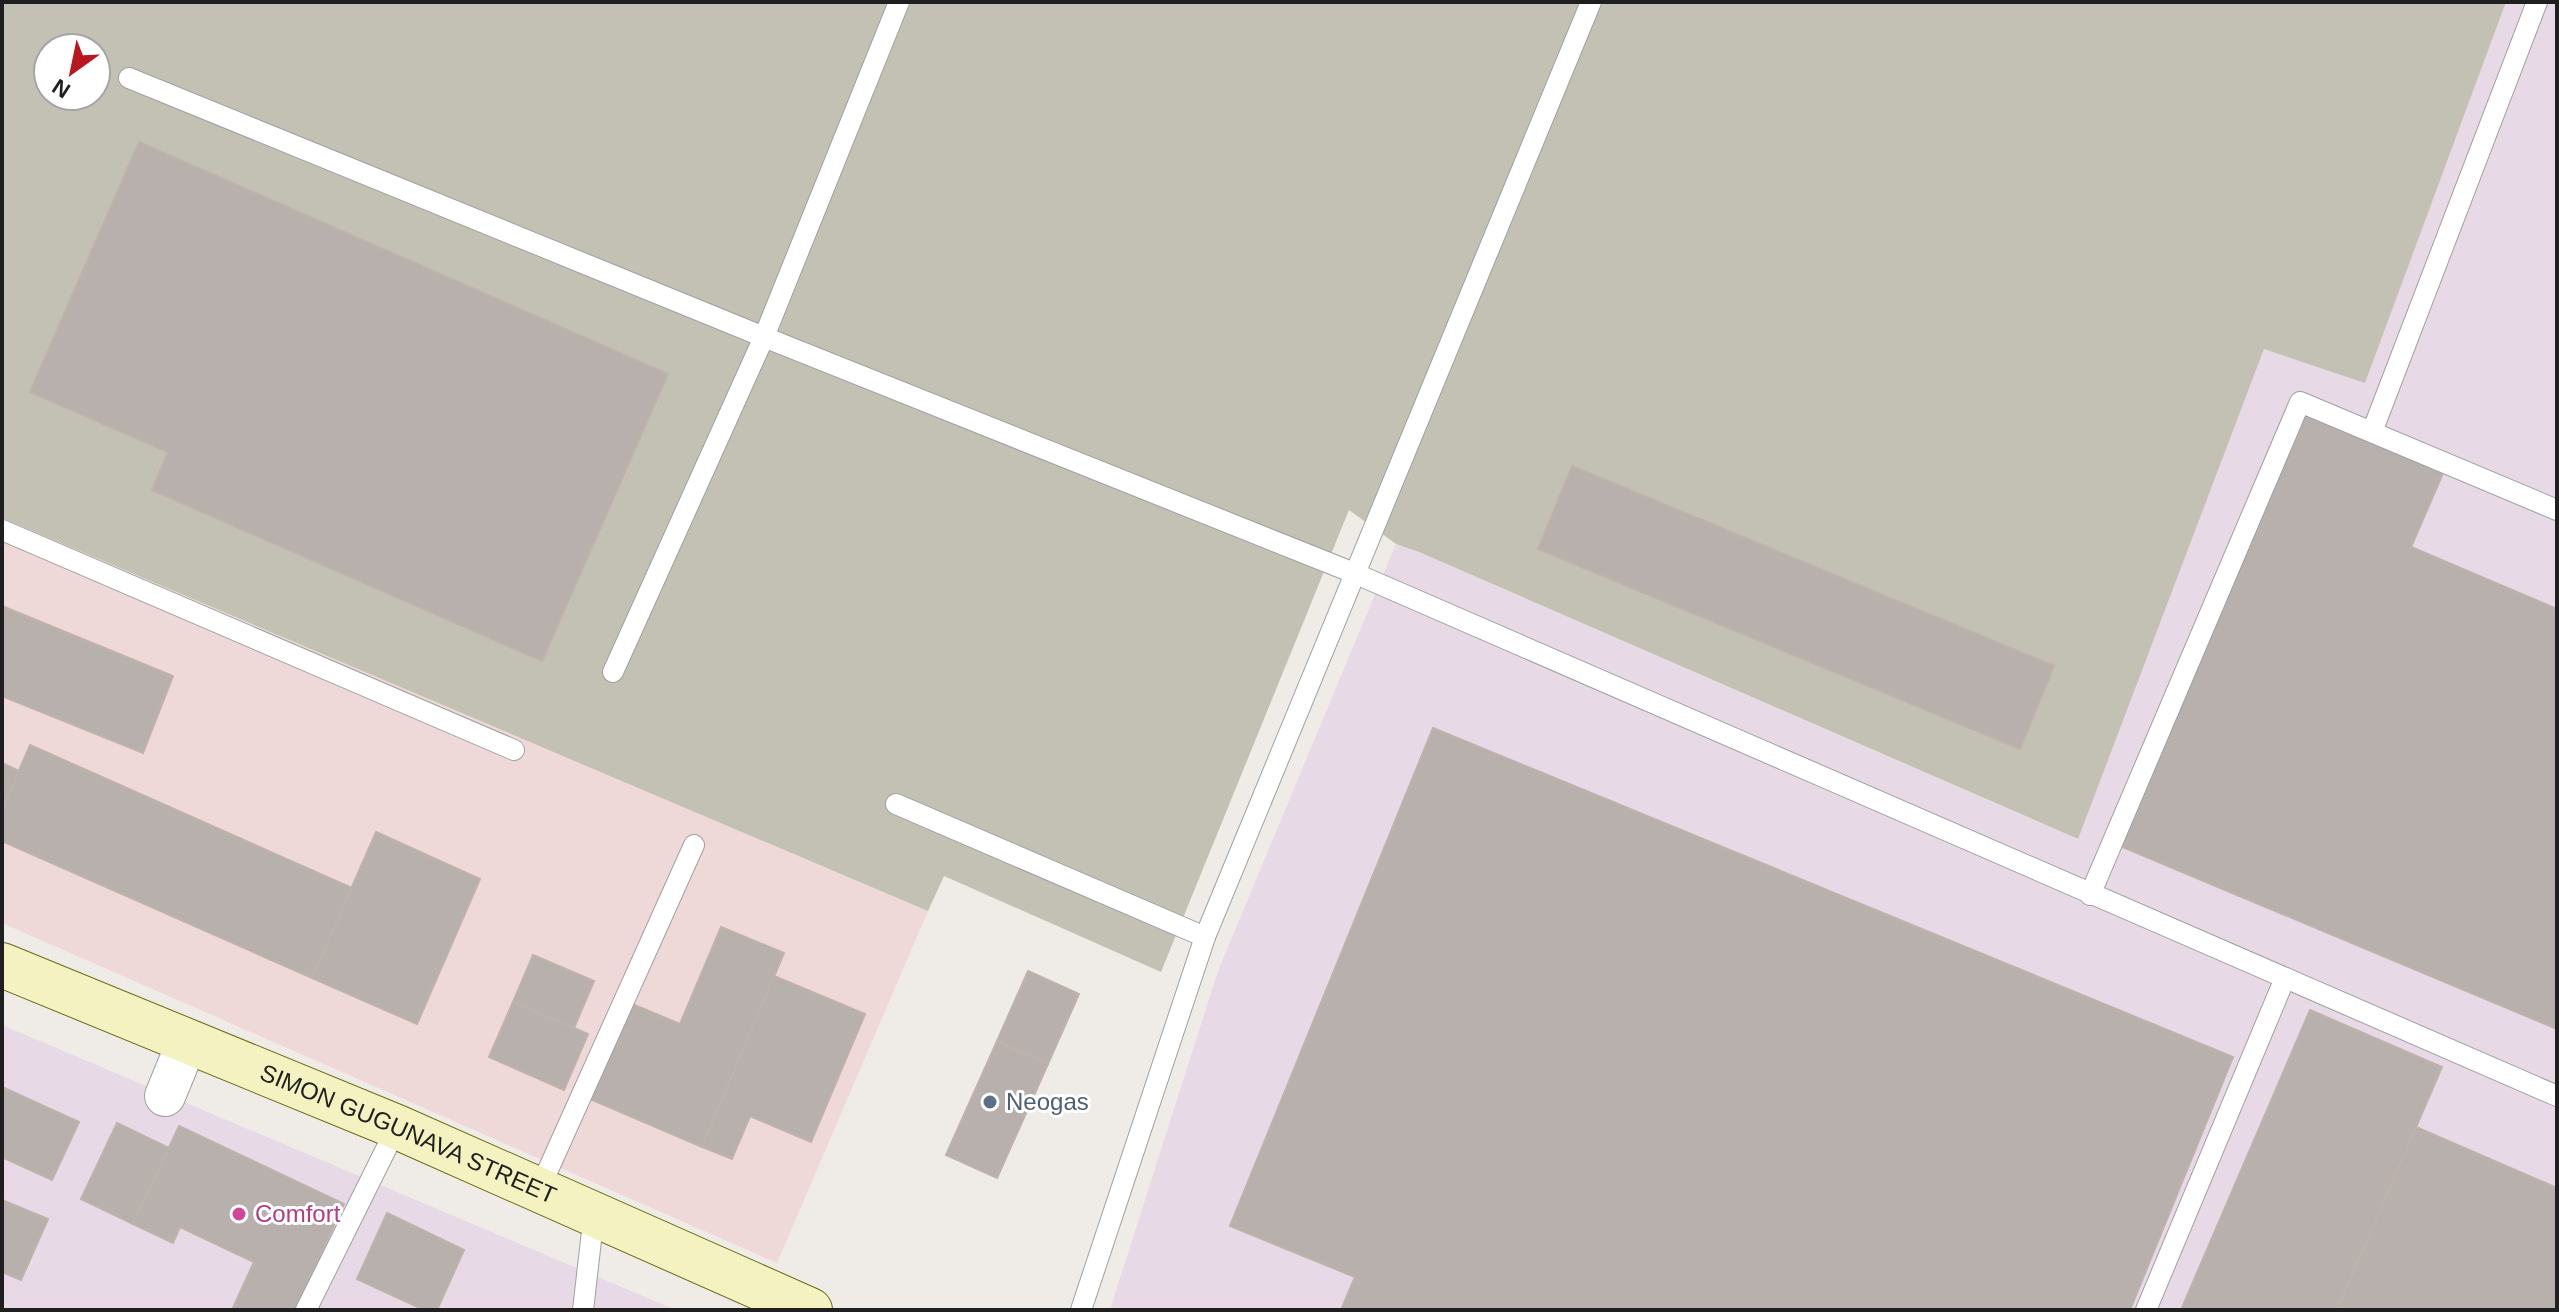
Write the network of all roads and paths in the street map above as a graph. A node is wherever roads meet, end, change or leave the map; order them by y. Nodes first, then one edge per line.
1 (899, 2) edge
2 (1591, 2) edge
3 (2537, 2) edge
4 (129, 78) dead end
5 (764, 337) junction
6 (2372, 432) junction
7 (2557, 510) edge
8 (2, 530) edge
9 (1354, 573) junction
10 (613, 672) dead end
11 (514, 750) dead end
12 (896, 804) dead end
13 (694, 845) dead end
14 (2090, 895) junction
15 (1205, 937) junction
16 (2, 965) edge
17 (2285, 978) junction
18 (188, 1040) junction
19 (165, 1096) dead end
20 (2557, 1096) edge
21 (397, 1127) junction
22 (539, 1190) junction
23 (594, 1214) junction
24 (1082, 1306) edge
25 (306, 1310) edge
26 (583, 1310) edge
27 (810, 1310) edge
28 (1103, 1310) edge
29 (2146, 1310) edge

1 - 5 lane
2 - 9 lane
3 - 6 lane
4 - 5 lane
5 - 9 lane
5 - 10 lane
6 - 7 lane
6 - 14 lane
8 - 11 lane
9 - 14 lane
9 - 15 lane
12 - 15 lane
13 - 22 lane
14 - 17 lane
15 - 24 lane
16 - 18 main road, SIMON GUGUNAVA STREET
17 - 20 lane
17 - 29 lane
18 - 19 street
18 - 21 main road, SIMON GUGUNAVA STREET
21 - 22 main road, SIMON GUGUNAVA STREET
21 - 25 lane
22 - 23 main road, SIMON GUGUNAVA STREET
23 - 26 lane
23 - 27 main road, SIMON GUGUNAVA STREET
24 - 28 lane

